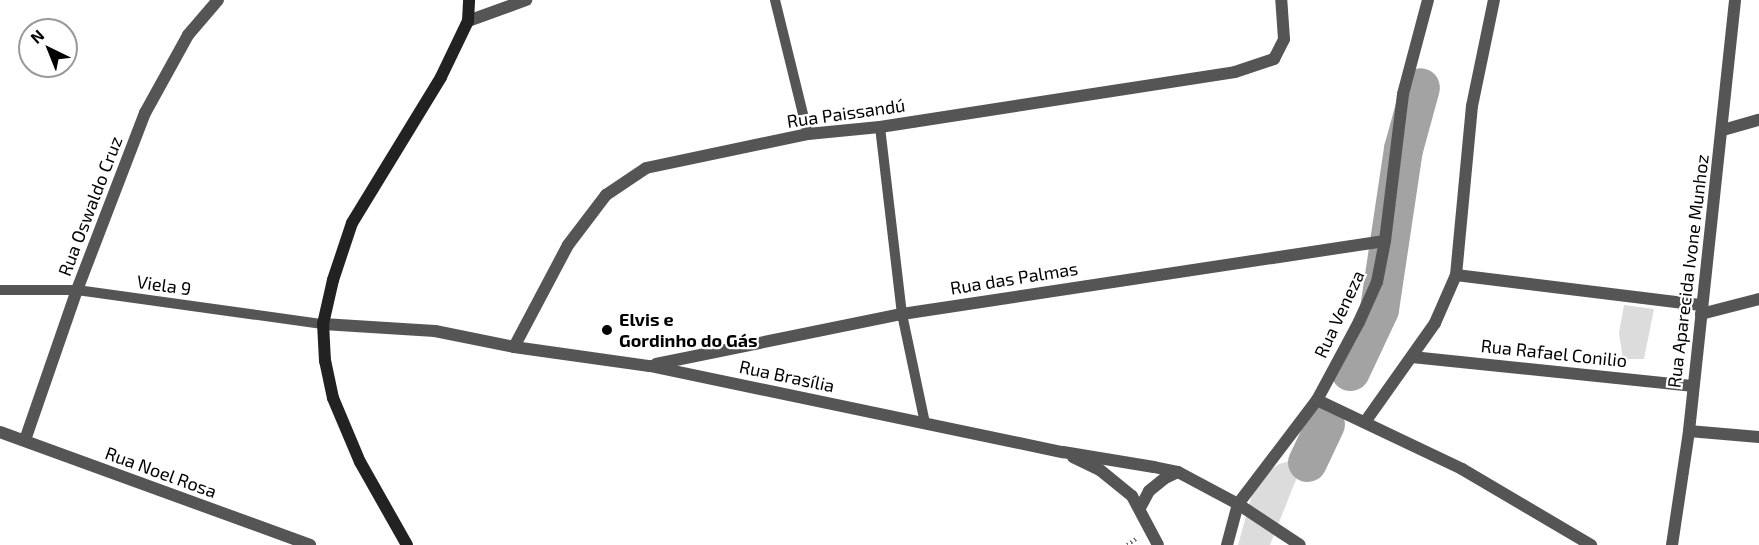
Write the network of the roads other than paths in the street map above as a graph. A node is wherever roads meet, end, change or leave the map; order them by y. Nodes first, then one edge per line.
1 (218, 0) edge
2 (469, 0) edge
3 (526, 0) edge
4 (775, 0) edge
5 (1281, 0) edge
6 (1428, 0) edge
7 (1494, 0) edge
8 (1735, 0) edge
9 (468, 21) junction
10 (1759, 120) edge
11 (880, 127) junction
12 (1723, 130) junction
13 (808, 134) junction
14 (1385, 241) junction
15 (1456, 275) junction
16 (0, 290) edge
17 (77, 290) junction
18 (1759, 300) edge
19 (1701, 310) junction
20 (902, 314) junction
21 (323, 324) junction
22 (514, 347) junction
23 (1412, 357) junction
24 (650, 366) junction
25 (1692, 386) junction
26 (1317, 400) junction
27 (1365, 422) junction
28 (925, 423) junction
29 (1689, 431) junction
30 (0, 432) edge
31 (1759, 437) edge
32 (25, 441) junction
33 (1064, 452) junction
34 (1178, 472) junction
35 (1238, 504) junction
36 (1140, 508) junction
37 (310, 545) edge
38 (407, 545) edge
39 (1158, 545) edge
40 (1227, 545) edge
41 (1300, 545) edge
42 (1592, 545) edge
43 (1672, 545) edge

1 - 17 street, Rua Oswaldo Cruz
2 - 9 main road
3 - 9 street
4 - 13 lane
5 - 11 street, Rua Paissandú
6 - 14 street, Rua Veneza
7 - 15 street
8 - 12 street, Rua Aparecida Ivone Munhoz
9 - 21 main road
10 - 12 street
11 - 13 street, Rua Paissandú
11 - 20 lane
12 - 19 street, Rua Aparecida Ivone Munhoz
13 - 22 street, Rua Paissandú
14 - 20 street, Rua das Palmas
14 - 26 street, Rua Veneza
15 - 19 street
15 - 23 street
16 - 17 lane, Viela 9
17 - 21 lane, Viela 9
17 - 32 street, Rua Oswaldo Cruz
18 - 19 street
19 - 25 street, Rua Aparecida Ivone Munhoz
20 - 24 street, Rua das Palmas
20 - 28 lane
21 - 22 street, Rua Brasília
21 - 38 main road
22 - 24 street, Rua Brasília
23 - 25 street, Rua Rafael Conilio
23 - 27 street
24 - 28 street, Rua Brasília
25 - 29 street, Rua Aparecida Ivone Munhoz
26 - 27 street
26 - 35 street, Rua Veneza
27 - 42 street
28 - 33 street, Rua Brasília
29 - 31 street
29 - 43 street, Rua Aparecida Ivone Munhoz
30 - 32 street, Rua Noel Rosa
32 - 37 street, Rua Noel Rosa
33 - 34 street, Rua Brasília
33 - 36 street, Rua Brasília
34 - 35 street, Rua Brasília
34 - 36 street
35 - 40 street, Rua Veneza
35 - 41 street, Rua Brasília
36 - 39 street, Rua Brasília

